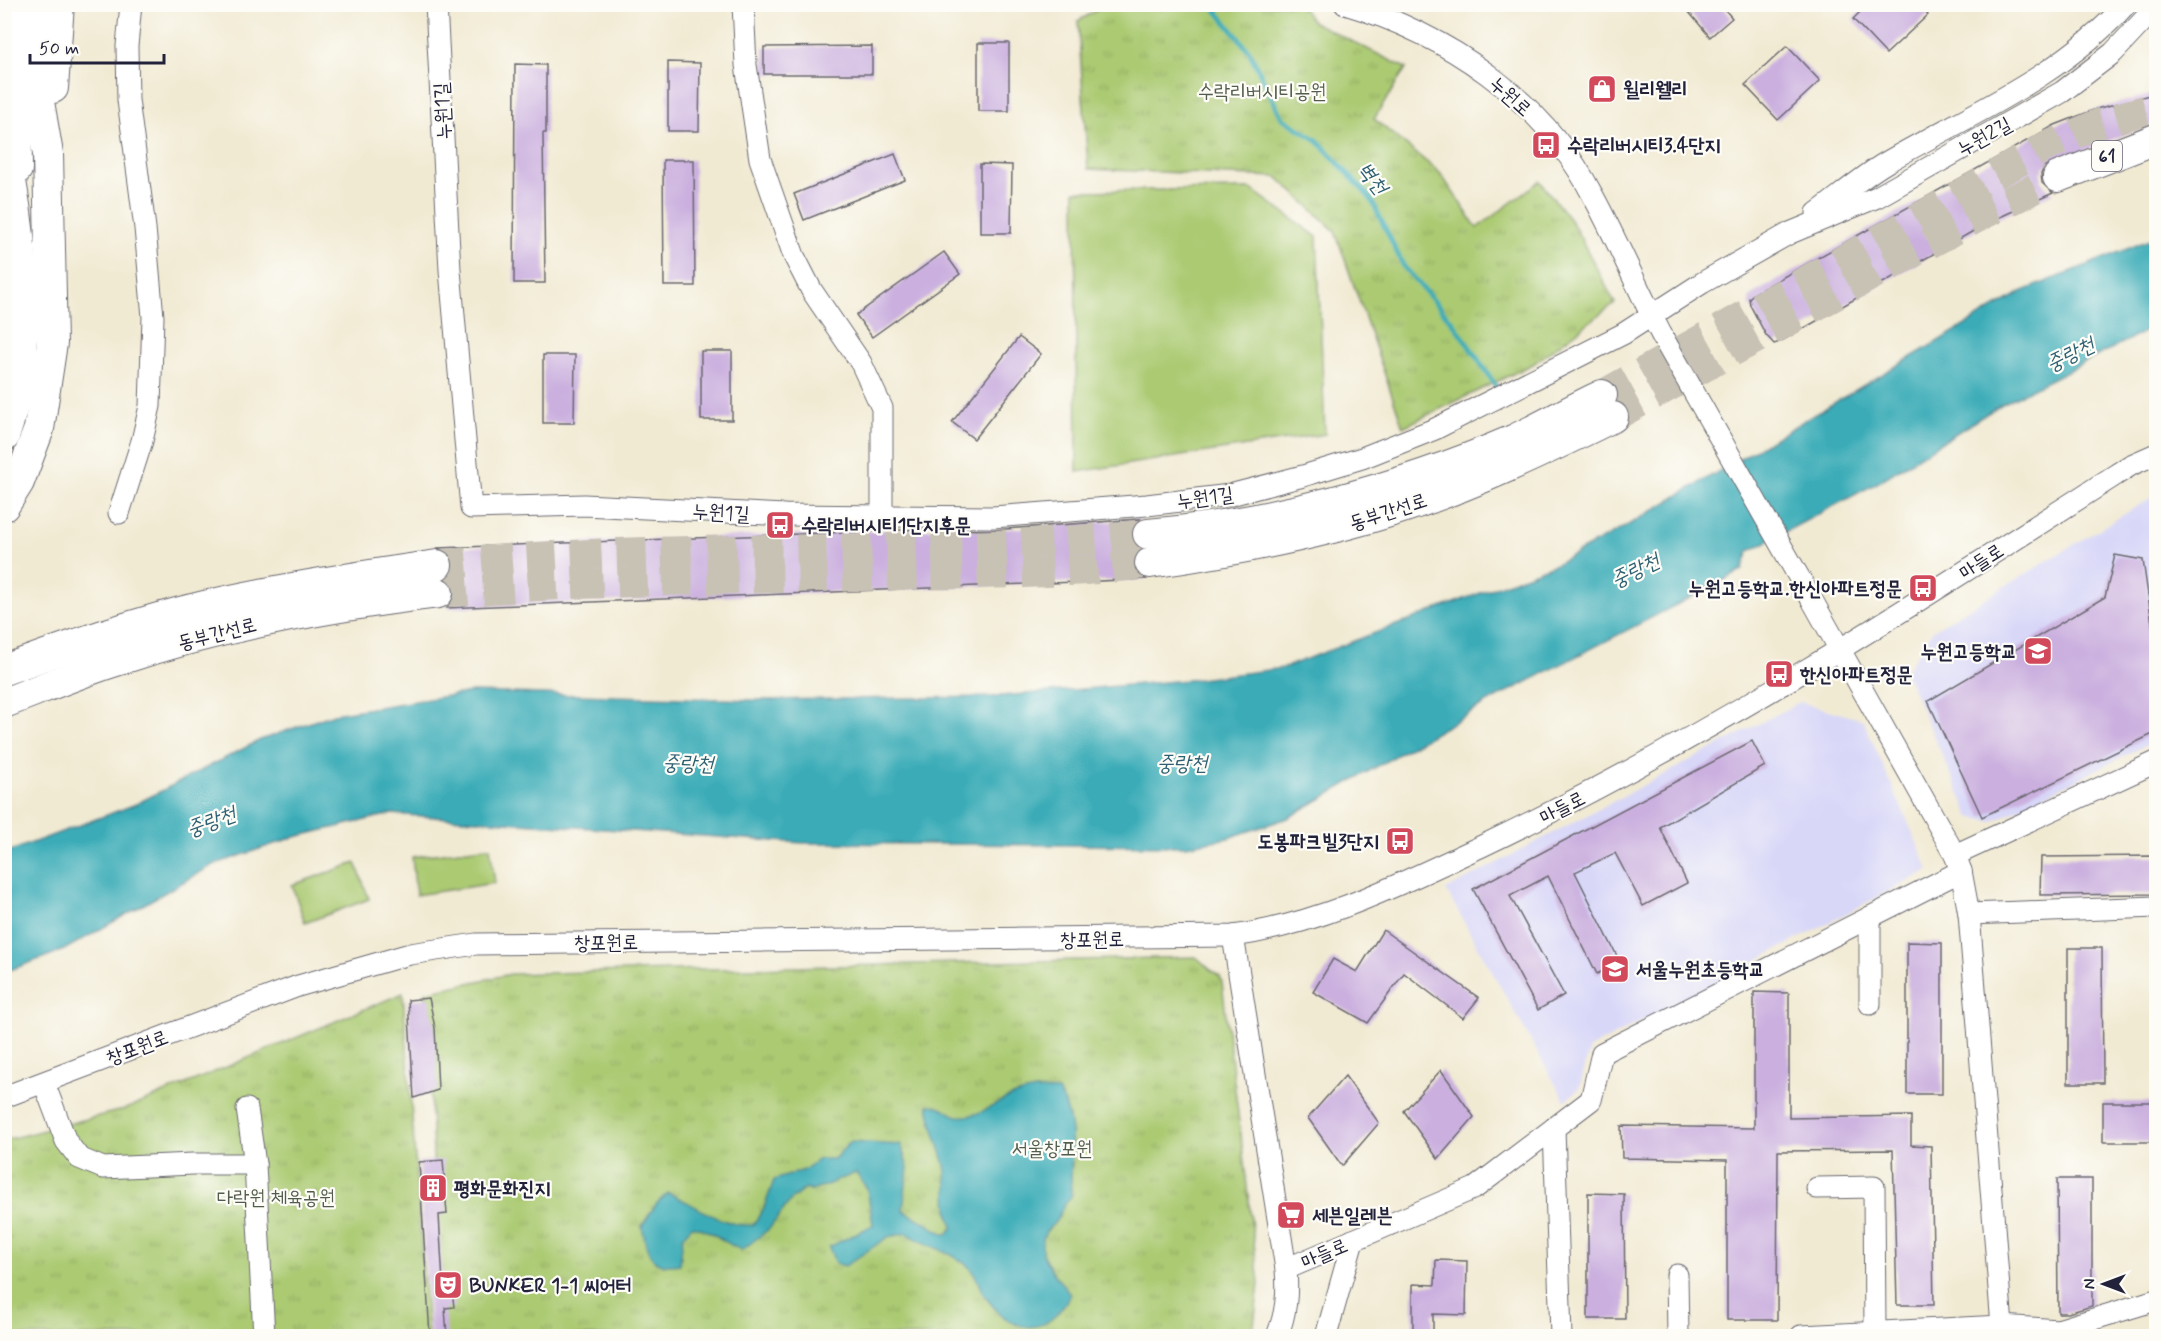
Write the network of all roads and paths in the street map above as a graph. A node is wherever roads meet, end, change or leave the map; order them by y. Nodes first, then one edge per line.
1 (8, 4) edge
2 (32, 4) edge
3 (58, 4) edge
4 (131, 4) edge
5 (436, 4) edge
6 (743, 4) edge
7 (1345, 4) edge
8 (2126, 4) edge
9 (2155, 9) edge
10 (2157, 139) edge
11 (4, 146) edge
12 (48, 154) junction
13 (2058, 177) tunnel mouth
14 (16, 200) junction
15 (1790, 233) junction
16 (1651, 316) junction
17 (1608, 406) tunnel mouth
18 (4, 437) edge
19 (2157, 454) edge
20 (4, 506) edge
21 (118, 513) dead end
22 (882, 516) junction
23 (1149, 548) tunnel mouth
24 (1840, 650) junction
25 (4, 670) edge
26 (4, 703) edge
27 (2157, 762) edge
28 (1958, 863) junction
29 (2157, 908) edge
30 (1969, 914) junction
31 (1870, 917) junction
32 (1233, 936) junction
33 (1870, 1004) dead end
34 (44, 1083) junction
35 (4, 1097) edge
36 (247, 1109) dead end
37 (1554, 1128) junction
38 (255, 1164) junction
39 (1817, 1188) dead end
40 (1353, 1240) junction
41 (1286, 1269) junction
42 (1677, 1275) dead end
43 (2157, 1300) edge
44 (2002, 1326) junction
45 (1875, 1333) junction
46 (1909, 1334) edge
47 (2058, 1334) edge
48 (264, 1336) edge
49 (1277, 1336) edge
50 (1326, 1336) edge
51 (1561, 1336) edge
52 (1678, 1336) edge
53 (1801, 1336) edge

1 - 14 highway
2 - 12 highway
3 - 12 highway
4 - 21 street
5 - 22 street, 누원1길
6 - 22 street
7 - 16 street, 누원로
8 - 15 street, 누원2길
9 - 15 street, 누원2길
10 - 13 highway, 61
11 - 14 highway
12 - 20 highway
14 - 18 highway
15 - 16 street, 누원2길
16 - 22 street, 누원1길
16 - 24 street, 누원로, bridge
17 - 23 highway, 동부간선로
19 - 24 street, 마들로
24 - 28 street, 누원로
24 - 32 street, 마들로
25 - 26 highway, 동부간선로
27 - 28 street, 마들로
28 - 30 street, 누원로
28 - 31 street, 마들로
29 - 30 street
30 - 44 street, 누원로
31 - 33 street
31 - 37 street, 마들로
32 - 34 street, 창포원로
32 - 41 street, 마들로
34 - 35 street, 창포원로
34 - 38 street
36 - 38 street
37 - 40 street, 마들로
37 - 51 street
38 - 48 street
39 - 45 street
40 - 41 street, 마들로
40 - 50 street
41 - 49 street, 마들로
42 - 52 street
43 - 47 street
44 - 46 street
44 - 47 street
45 - 46 street
45 - 53 street

